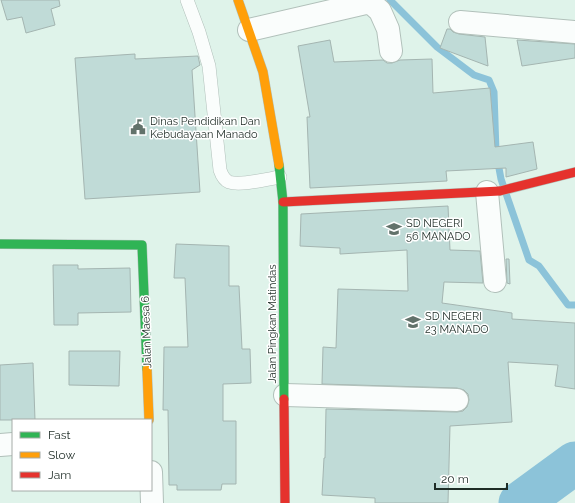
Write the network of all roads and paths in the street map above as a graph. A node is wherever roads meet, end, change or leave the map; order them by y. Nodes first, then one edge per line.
1 (187, 0) edge
2 (238, 0) edge
3 (460, 22) dead end
4 (249, 30) junction
5 (575, 32) edge
6 (391, 51) dead end
7 (575, 172) edge
8 (280, 177) junction
9 (494, 192) junction
10 (283, 202) junction
11 (0, 244) edge
12 (495, 281) dead end
13 (285, 395) junction
14 (457, 400) dead end
15 (144, 419) edge
16 (12, 444) edge
17 (0, 445) edge
18 (152, 491) edge
19 (152, 503) edge
20 (284, 503) edge

1 - 8 lane
2 - 4 street, Jalan Pingkan Matindas
3 - 5 street
4 - 6 street
4 - 8 street, Jalan Pingkan Matindas
7 - 9 street
8 - 10 street, Jalan Pingkan Matindas
9 - 10 street
9 - 12 street
10 - 13 street, Jalan Pingkan Matindas
11 - 15 street, Jalan Maesa 6
13 - 14 street
13 - 20 street, Jalan Pingkan Matindas
16 - 17 street
18 - 19 street

